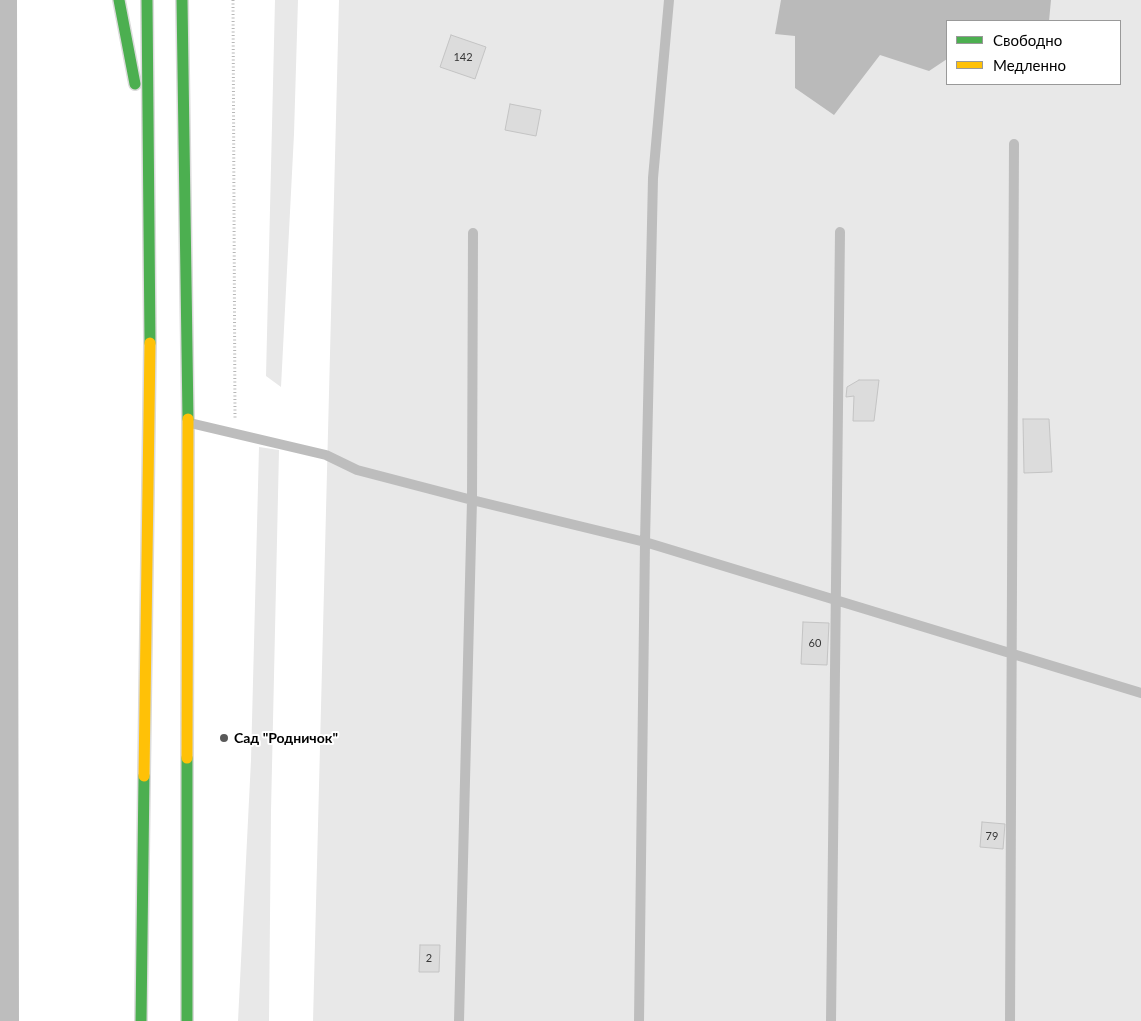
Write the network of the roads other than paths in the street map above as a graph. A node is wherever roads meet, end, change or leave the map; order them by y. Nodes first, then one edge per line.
1 (7, 0) edge
2 (119, 0) edge
3 (147, 0) edge
4 (182, 0) edge
5 (669, 0) edge
6 (1014, 144) dead end
7 (148, 156) junction
8 (840, 232) dead end
9 (473, 233) dead end
10 (188, 423) junction
11 (472, 500) junction
12 (645, 542) junction
13 (836, 600) junction
14 (1012, 654) junction
15 (1141, 693) edge
16 (9, 1021) edge
17 (142, 1021) edge
18 (187, 1021) edge
19 (459, 1021) edge
20 (639, 1021) edge
21 (831, 1021) edge
22 (1010, 1021) edge

1 - 16 street
2 - 7 main road
3 - 7 main road
4 - 10 main road
5 - 12 lane
6 - 14 lane
7 - 17 main road
8 - 13 lane
9 - 11 lane
10 - 11 lane
10 - 18 main road
11 - 12 lane
11 - 19 lane
12 - 13 lane
12 - 20 lane
13 - 14 lane
13 - 21 lane
14 - 15 lane
14 - 22 lane

